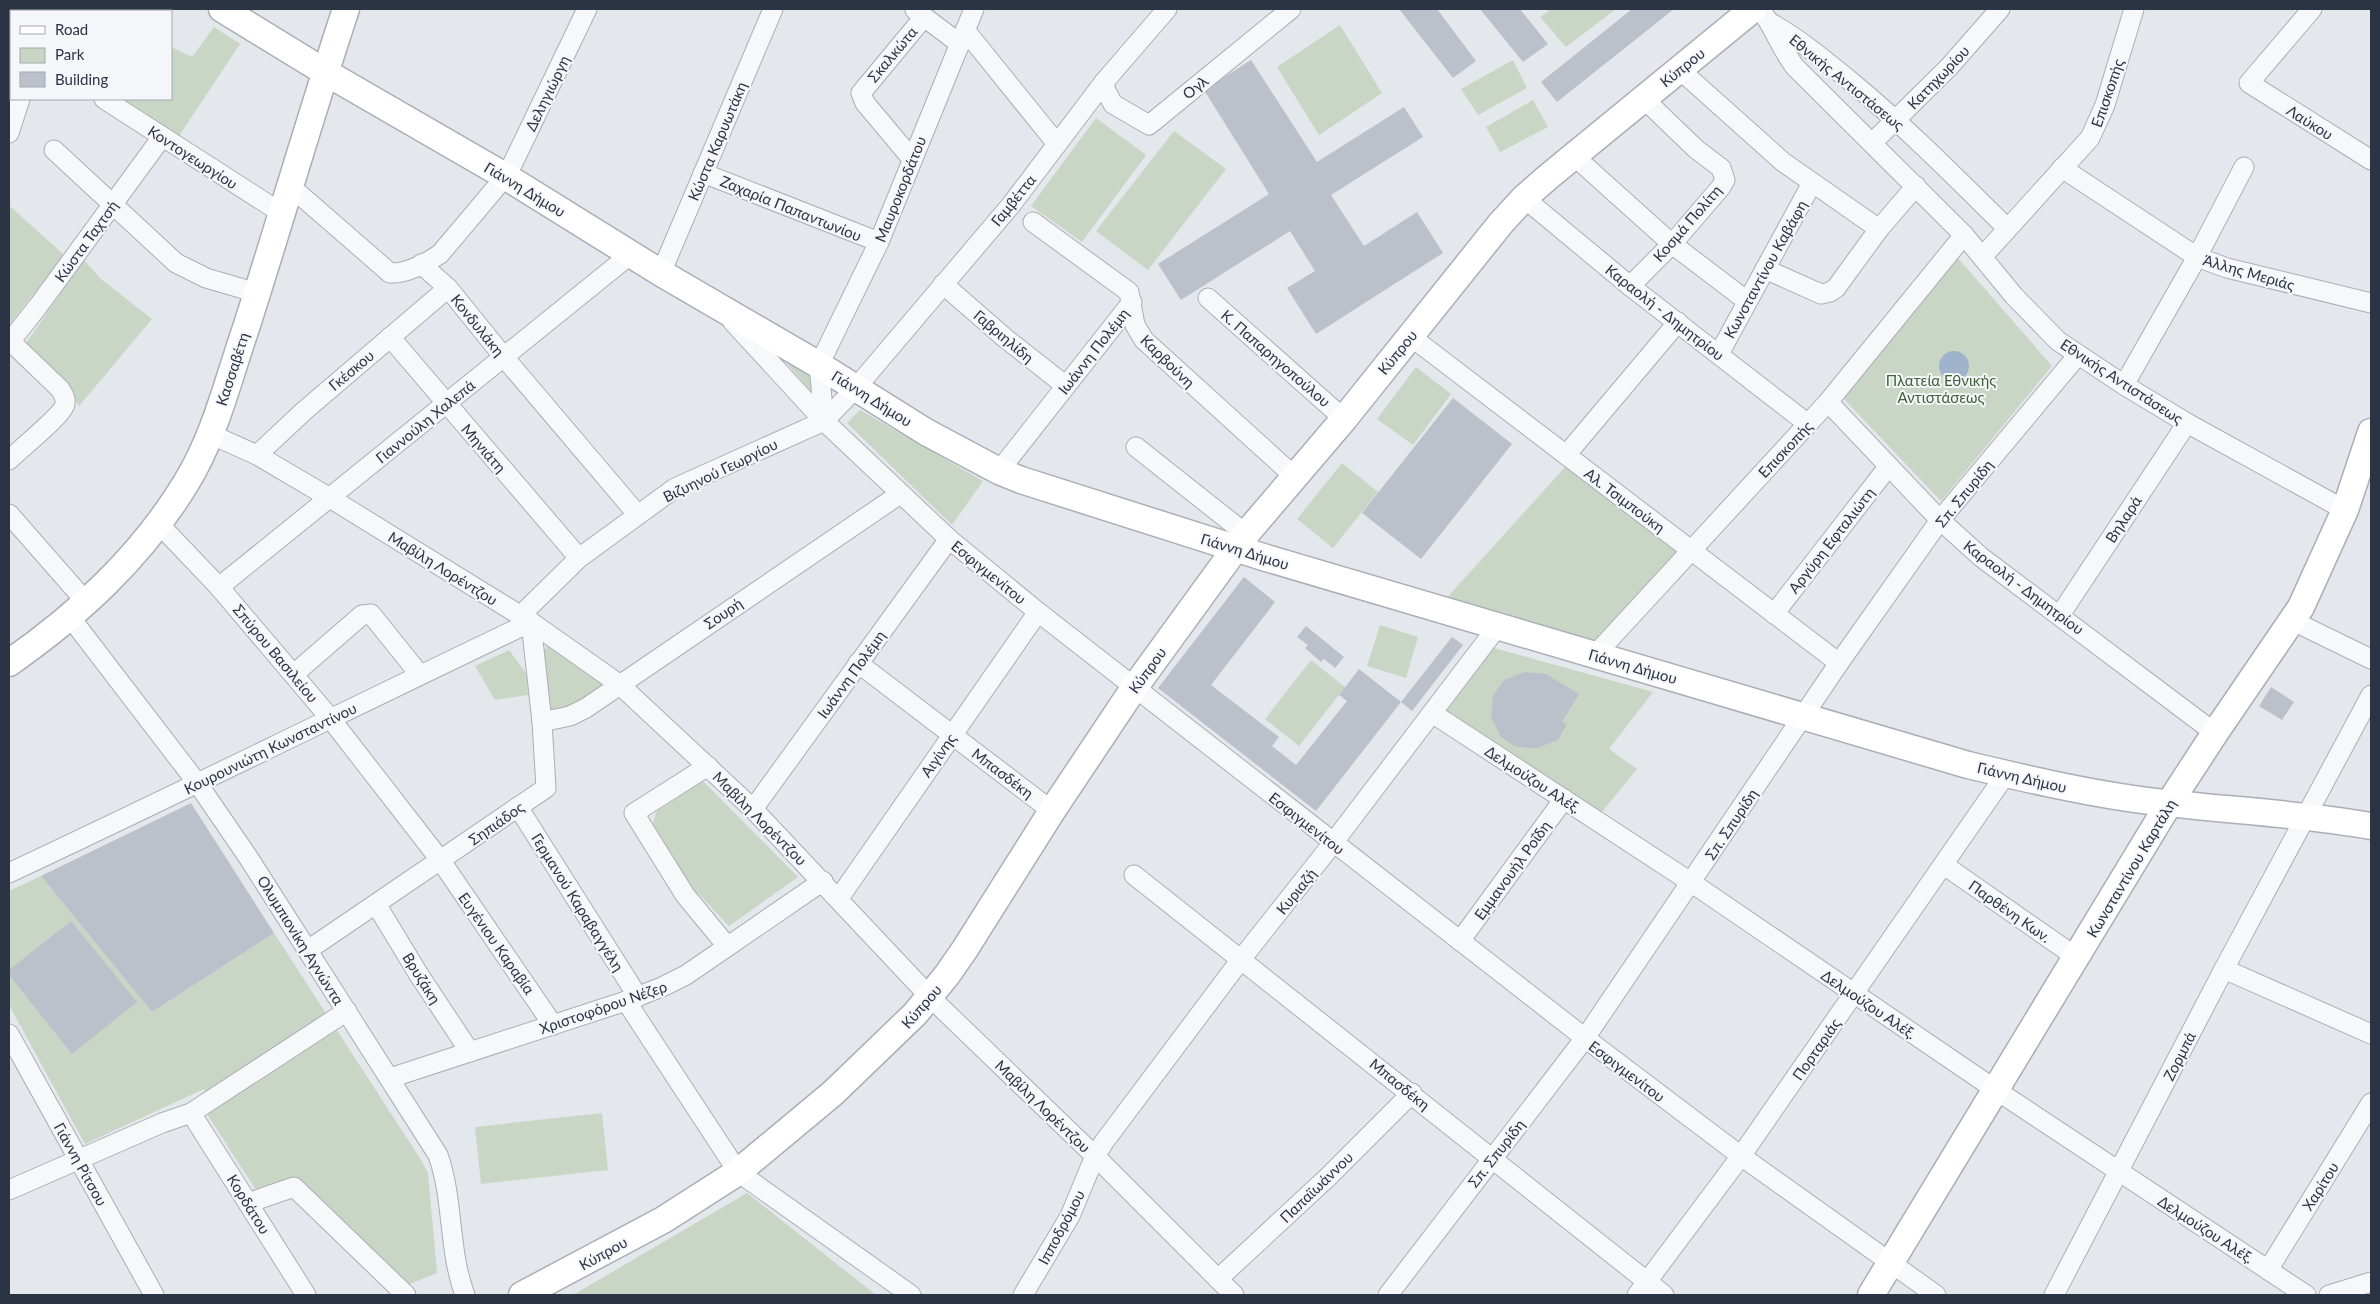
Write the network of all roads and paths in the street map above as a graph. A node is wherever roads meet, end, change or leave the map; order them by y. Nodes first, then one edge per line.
1 (222, 9) edge
2 (346, 9) edge
3 (587, 9) edge
4 (974, 9) edge
5 (1167, 9) edge
6 (1291, 9) edge
7 (2000, 9) edge
8 (2134, 9) edge
9 (2312, 9) edge
10 (768, 10) edge
11 (919, 13) edge
12 (1761, 14) edge
13 (963, 37) junction
14 (1679, 69) junction
15 (325, 72) junction
16 (1104, 82) junction
17 (1643, 98) junction
18 (20, 100) edge
19 (106, 100) edge
20 (1896, 120) junction
21 (9, 133) edge
22 (162, 137) junction
23 (1873, 142) junction
24 (1057, 144) junction
25 (54, 150) dead end
26 (1574, 156) junction
27 (912, 159) junction
28 (2371, 160) edge
29 (2244, 167) dead end
30 (2062, 168) junction
31 (703, 173) junction
32 (505, 176) junction
33 (1812, 183) junction
34 (1916, 186) junction
35 (291, 187) junction
36 (1524, 198) junction
37 (112, 206) junction
38 (283, 214) junction
39 (1033, 222) dead end
40 (2007, 228) junction
41 (1879, 229) junction
42 (1964, 235) junction
43 (879, 242) junction
44 (1672, 244) junction
45 (630, 254) junction
46 (1983, 256) junction
47 (2197, 257) junction
48 (422, 264) junction
49 (1765, 269) junction
50 (661, 273) junction
51 (943, 284) junction
52 (1630, 286) junction
53 (448, 288) junction
54 (257, 293) junction
55 (1208, 298) dead end
56 (1747, 301) junction
57 (1132, 302) junction
58 (2371, 303) edge
59 (718, 305) junction
60 (1678, 322) junction
61 (1410, 336) junction
62 (390, 337) junction
63 (9, 342) edge
64 (1719, 354) junction
65 (2078, 355) junction
66 (503, 356) junction
67 (819, 365) junction
68 (2124, 385) junction
69 (1066, 386) junction
70 (855, 388) junction
71 (1828, 402) junction
72 (447, 405) junction
73 (1344, 419) junction
74 (824, 421) junction
75 (2187, 423) junction
76 (1808, 424) junction
77 (2371, 432) edge
78 (210, 434) junction
79 (1136, 447) dead end
80 (257, 455) junction
81 (1566, 455) junction
82 (9, 460) edge
83 (1888, 467) junction
84 (999, 471) junction
85 (1295, 476) junction
86 (900, 494) junction
87 (330, 498) junction
88 (2345, 510) junction
89 (9, 514) edge
90 (637, 514) junction
91 (1940, 520) junction
92 (158, 523) junction
93 (949, 539) junction
94 (1241, 541) junction
95 (1691, 550) junction
96 (579, 558) junction
97 (220, 587) junction
98 (79, 610) junction
99 (1038, 612) junction
100 (1774, 614) junction
101 (2060, 615) junction
102 (526, 619) junction
103 (2293, 621) junction
104 (1498, 626) junction
105 (1595, 654) junction
106 (11, 657) edge
107 (2371, 659) edge
108 (858, 663) junction
109 (1839, 664) junction
110 (294, 674) junction
111 (420, 675) junction
112 (619, 684) junction
113 (1134, 688) junction
114 (2371, 695) edge
115 (1432, 713) junction
116 (1804, 716) junction
117 (330, 718) junction
118 (542, 722) junction
119 (2214, 732) junction
120 (952, 735) junction
121 (708, 766) junction
122 (2006, 774) junction
123 (198, 784) junction
124 (1564, 800) junction
125 (2170, 802) junction
126 (518, 807) junction
127 (753, 809) junction
128 (1052, 811) junction
129 (2305, 816) junction
130 (2371, 826) edge
131 (1334, 843) junction
132 (440, 862) junction
133 (1944, 865) junction
134 (9, 872) edge
135 (1134, 874) dead end
136 (823, 881) junction
137 (1692, 883) junction
138 (839, 898) junction
139 (376, 904) junction
140 (1460, 941) junction
141 (727, 946) junction
142 (308, 950) junction
143 (2076, 957) junction
144 (1242, 958) junction
145 (2224, 969) junction
146 (1855, 994) junction
147 (930, 997) junction
148 (632, 999) junction
149 (346, 1011) junction
150 (553, 1025) junction
151 (9, 1034) edge
152 (2371, 1034) edge
153 (1585, 1038) junction
154 (470, 1052) junction
155 (390, 1078) junction
156 (1996, 1090) junction
157 (1412, 1093) junction
158 (2371, 1103) edge
159 (191, 1112) junction
160 (1096, 1156) junction
161 (1741, 1156) junction
162 (1492, 1157) junction
163 (79, 1160) junction
164 (738, 1172) junction
165 (2119, 1172) junction
166 (9, 1190) edge
167 (248, 1203) junction
168 (1890, 1263) junction
169 (2268, 1270) junction
170 (1218, 1279) junction
171 (2371, 1282) edge
172 (1642, 1289) edge
173 (154, 1295) edge
174 (306, 1295) edge
175 (406, 1295) edge
176 (465, 1295) edge
177 (522, 1295) edge
178 (911, 1295) edge
179 (1023, 1295) edge
180 (1234, 1295) edge
181 (1388, 1295) edge
182 (1664, 1295) edge
183 (1870, 1295) edge
184 (1936, 1295) edge
185 (2054, 1295) edge
186 (2306, 1295) edge
187 (2329, 1295) edge

1 - 15 street, Γιάννη Δήμου
2 - 15 street, Κασσαβέτη
3 - 32 street, Δεληγιώργη
4 - 13 street, Μαυροκορδάτου
5 - 16 street, Γαμβέττα
6 - 16 street, Ογλ
7 - 20 street, Κατηχωρίου
8 - 30 street, Επισκοπής
9 - 28 street, Λαύκου
10 - 31 street, Κώστα Καρυωτάκη
11 - 13 street
11 - 27 street, Σκαλκώτα
12 - 14 street, Κύπρου
12 - 20 street, Εθνικής Αντιστάσεως
12 - 23 street, Εθνικής Αντιστάσεως
13 - 24 street
13 - 27 street, Μαυροκορδάτου
14 - 17 street, Κύπρου
14 - 33 street, Κωνσταντίνου Καβάφη
15 - 32 street, Γιάννη Δήμου
15 - 35 street, Κασσαβέτη
16 - 24 street, Γαμβέττα
17 - 26 street, Κύπρου
17 - 44 street, Κοσμά Πολίτη
18 - 21 street
19 - 22 street, Κοντογεωργίου
20 - 23 street, Κατηχωρίου
20 - 40 street, Εθνικής Αντιστάσεως
22 - 37 street, Κώστα Ταχτσή
22 - 38 street, Κοντογεωργίου
23 - 34 street, Εθνικής Αντιστάσεως
24 - 51 street, Γαμβέττα
25 - 37 street
26 - 36 street, Κύπρου
26 - 44 street
27 - 43 street, Μαυροκορδάτου
29 - 47 street
30 - 40 street, Επισκοπής
30 - 47 street, Άλλης Μεριάς
31 - 43 street, Ζαχαρία Παπαντωνίου
31 - 50 street, Κώστα Καρυωτάκη
32 - 45 street, Γιάννη Δήμου
32 - 48 street
33 - 41 street, Κωνσταντίνου Καβάφη
33 - 49 street, Κωνσταντίνου Καβάφη
34 - 41 street
34 - 42 street, Εθνικής Αντιστάσεως
35 - 38 street, Κασσαβέτη
35 - 48 street
36 - 52 street, Καραολή - Δημητρίου
36 - 61 street, Κύπρου
37 - 54 street
37 - 63 street, Κώστα Ταχτσή
38 - 54 street, Κασσαβέτη
39 - 57 street, Καρβούνη
40 - 46 street, Επισκοπής
41 - 49 street
42 - 46 street, Εθνικής Αντιστάσεως
42 - 71 street, Επισκοπής
43 - 67 street, Μαυροκορδάτου
44 - 52 street, Κοσμά Πολίτη
44 - 56 street
45 - 50 street, Γιάννη Δήμου
45 - 66 street, Γιαννούλη Χαλεπά
46 - 65 street, Εθνικής Αντιστάσεως
47 - 58 street, Άλλης Μεριάς
47 - 68 street
48 - 53 street, Κονδυλάκη
49 - 56 street, Κωνσταντίνου Καβάφη
50 - 59 street, Γιάννη Δήμου
51 - 69 street, Γαβριηλίδη
51 - 70 street, Γαμβέττα
52 - 60 street, Καραολή - Δημητρίου
53 - 62 street, Γκέσκου
53 - 66 street, Κονδυλάκη
54 - 78 street, Κασσαβέτη
55 - 73 street, Κ. Παπαρηγοπούλου
56 - 64 street, Κωνσταντίνου Καβάφη
57 - 69 street, Ιωάννη Πολέμη
57 - 85 street, Καρβούνη
59 - 67 street, Γιάννη Δήμου
59 - 74 street, Εσφιγμενίτου
60 - 64 street, Καραολή - Δημητρίου
60 - 81 street
61 - 73 street, Κύπρου
61 - 81 street, Αλ. Τσιμπούκη
62 - 72 street, Μηνιάτη
62 - 80 street, Γκέσκου
63 - 82 street
64 - 76 street, Καραολή - Δημητρίου
65 - 68 street, Εθνικής Αντιστάσεως
65 - 91 street, Σπ. Σπυρίδη
66 - 72 street, Γιαννούλη Χαλεπά
66 - 90 street, Κονδυλάκη
67 - 70 street, Γιάννη Δήμου
67 - 74 street
68 - 75 street, Εθνικής Αντιστάσεως
69 - 84 street, Ιωάννη Πολέμη
70 - 74 street, Βιζυηνού Γεωργίου
70 - 84 street, Γιάννη Δήμου
71 - 76 street, Επισκοπής
71 - 83 street, Καραολή - Δημητρίου
72 - 87 street, Γιαννούλη Χαλεπά
72 - 96 street, Μηνιάτη
73 - 85 street, Κύπρου
74 - 86 street, Εσφιγμενίτου
74 - 90 street, Βιζυηνού Γεωργίου
75 - 88 street, Εθνικής Αντιστάσεως
75 - 101 street, Βηλαρά
76 - 95 street, Επισκοπής
77 - 88 street, Κωνσταντίνου Καρτάλη
78 - 80 street, Μαβίλη Λορέντζου
78 - 92 street, Κασσαβέτη
79 - 94 street
80 - 87 street, Μαβίλη Λορέντζου
81 - 95 street, Αλ. Τσιμπούκη
83 - 91 street, Καραολή - Δημητρίου
83 - 100 street, Αργύρη Εφταλιώτη
84 - 94 street, Γιάννη Δήμου
85 - 94 street, Κύπρου
86 - 93 street, Εσφιγμενίτου
86 - 112 street, Σουρή
87 - 97 street, Γιαννούλη Χαλεπά
87 - 102 street, Μαβίλη Λορέντζου
88 - 103 street, Κωνσταντίνου Καρτάλη
89 - 98 street, Ολυμπιονίκη Αγνώντα
90 - 96 street, Βιζυηνού Γεωργίου
91 - 101 street, Καραολή - Δημητρίου
91 - 109 street, Σπ. Σπυρίδη
92 - 97 street, Σπύρου Βασιλείου
92 - 98 street, Κασσαβέτη
93 - 99 street, Εσφιγμενίτου
93 - 108 street, Ιωάννη Πολέμη
94 - 104 street, Γιάννη Δήμου
94 - 113 street, Κύπρου
95 - 100 street, Αλ. Τσιμπούκη
95 - 105 street, Επισκοπής
96 - 102 street, Βιζυηνού Γεωργίου
97 - 110 street, Σπύρου Βασιλείου
98 - 106 street, Κασσαβέτη
98 - 123 street, Ολυμπιονίκη Αγνώντα
99 - 113 street, Εσφιγμενίτου
99 - 120 street, Αιγίνης
100 - 109 street, Αλ. Τσιμπούκη
101 - 119 street, Καραολή - Δημητρίου
102 - 111 street, Κουρουνιώτη Κωνσταντίνου
102 - 112 street, Μαβίλη Λορέντζου
102 - 118 street, Σηπιάδος
103 - 107 street
103 - 119 street, Κωνσταντίνου Καρτάλη
104 - 105 street, Γιάννη Δήμου
104 - 115 street, Κυριαζή
105 - 116 street, Γιάννη Δήμου
108 - 120 street, Μπασδέκη
108 - 127 street, Ιωάννη Πολέμη
109 - 116 street, Σπ. Σπυρίδη
110 - 111 street
110 - 117 street, Σπύρου Βασιλείου
111 - 117 street, Κουρουνιώτη Κωνσταντίνου
112 - 118 street, Σουρή
112 - 121 street, Μαβίλη Λορέντζου
113 - 128 street, Κύπρου
113 - 131 street, Εσφιγμενίτου
114 - 129 street, Ζορμπά
115 - 124 street, Δελμούζου Αλέξ.
115 - 131 street, Κυριαζή
116 - 122 street, Γιάννη Δήμου
116 - 137 street, Σπ. Σπυρίδη
117 - 123 street, Κουρουνιώτη Κωνσταντίνου
117 - 132 street, Σπύρου Βασιλείου
118 - 126 street, Σηπιάδος
119 - 125 street, Κωνσταντίνου Καρτάλη
120 - 128 street, Μπασδέκη
120 - 138 street, Αιγίνης
121 - 127 street, Μαβίλη Λορέντζου
121 - 141 street
122 - 125 street, Γιάννη Δήμου
122 - 133 street, Πορταριάς
123 - 134 street, Κουρουνιώτη Κωνσταντίνου
123 - 142 street, Ολυμπιονίκη Αγνώντα
124 - 137 street, Δελμούζου Αλέξ.
124 - 140 street, Εμμανουήλ Ροΐδη
125 - 129 street, Γιάννη Δήμου
125 - 143 street, Κωνσταντίνου Καρτάλη
126 - 132 street, Σηπιάδος
126 - 148 street, Γερμανού Καραβαγγέλη
127 - 136 street, Μαβίλη Λορέντζου
128 - 147 street, Κύπρου
129 - 130 street, Γιάννη Δήμου
129 - 145 street, Ζορμπά
131 - 140 street, Εσφιγμενίτου
131 - 144 street, Κυριαζή
132 - 139 street, Σηπιάδος
132 - 150 street, Ευγένιου Καραβία
133 - 143 street, Παρθένη Κων.
133 - 146 street, Πορταριάς
135 - 144 street, Μπασδέκη
136 - 138 street, Μαβίλη Λορέντζου
136 - 141 street, Χριστοφόρου Νέζερ
137 - 146 street, Δελμούζου Αλέξ.
137 - 153 street, Σπ. Σπυρίδη
138 - 147 street, Μαβίλη Λορέντζου
139 - 142 street, Σηπιάδος
139 - 154 street, Βρυζάκη
140 - 153 street, Εσφιγμενίτου
141 - 148 street, Χριστοφόρου Νέζερ
142 - 149 street, Ολυμπιονίκη Αγνώντα
143 - 156 street, Κωνσταντίνου Καρτάλη
144 - 157 street, Μπασδέκη
144 - 160 street, Κυριαζή
145 - 152 street
145 - 165 street, Ζορμπά
146 - 156 street, Δελμούζου Αλέξ.
146 - 161 street, Πορταριάς
147 - 160 street, Μαβίλη Λορέντζου
147 - 164 street, Κύπρου
148 - 150 street, Χριστοφόρου Νέζερ
148 - 164 street, Γερμανού Καραβαγγέλη
149 - 155 street, Ολυμπιονίκη Αγνώντα
149 - 159 street
150 - 154 street, Χριστοφόρου Νέζερ
151 - 163 street, Γιάννη Ρίτσου
153 - 161 street, Εσφιγμενίτου
153 - 162 street, Σπ. Σπυρίδη
154 - 155 street, Χριστοφόρου Νέζερ
155 - 176 street, Ολυμπιονίκη Αγνώντα
156 - 165 street, Δελμούζου Αλέξ.
156 - 168 street, Κωνσταντίνου Καρτάλη
157 - 162 street, Μπασδέκη
157 - 170 street, Παπαϊωάννου
158 - 169 street, Χαρίτου
159 - 163 street
159 - 167 street, Κορδάτου
160 - 170 street, Μαβίλη Λορέντζου
160 - 179 street, Ιπποδρόμου
161 - 168 street, Εσφιγμενίτου
161 - 172 street, Πορταριάς
162 - 172 street, Μπασδέκη
162 - 181 street, Σπ. Σπυρίδη
163 - 166 street
163 - 173 street, Γιάννη Ρίτσου
164 - 177 street, Κύπρου
164 - 178 street
165 - 169 street, Δελμούζου Αλέξ.
165 - 185 street, Ζορμπά
167 - 174 street, Κορδάτου
167 - 175 street
168 - 183 street, Κωνσταντίνου Καρτάλη
168 - 184 street, Εσφιγμενίτου
169 - 186 street, Δελμούζου Αλέξ.
170 - 180 street, Μαβίλη Λορέντζου
171 - 187 street
172 - 182 street, Μπασδέκη

